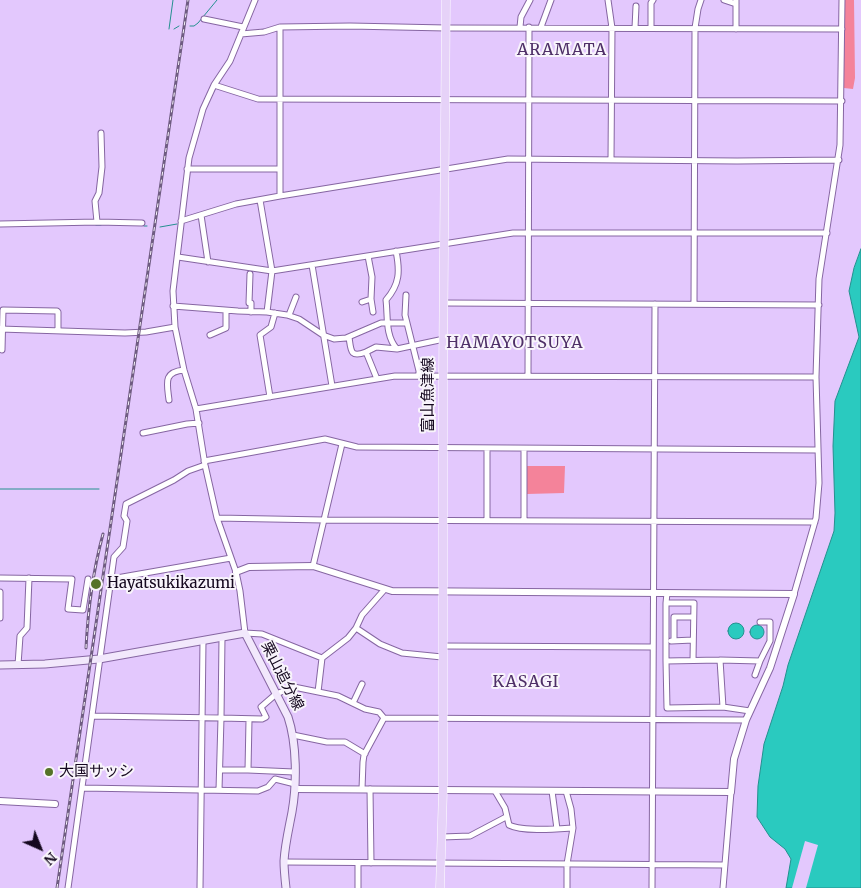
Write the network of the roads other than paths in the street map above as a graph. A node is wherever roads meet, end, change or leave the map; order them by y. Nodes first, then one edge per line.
1 (256, 0) edge
2 (446, 0) edge
3 (522, 0) edge
4 (551, 0) edge
5 (608, 0) edge
6 (653, 0) edge
7 (701, 0) edge
8 (724, 0) edge
9 (842, 0) edge
10 (529, 1) edge
11 (736, 2) edge
12 (636, 6) dead end
13 (204, 19) dead end
14 (280, 26) junction
15 (243, 27) junction
16 (520, 27) junction
17 (529, 27) junction
18 (446, 28) junction
19 (541, 28) junction
20 (612, 28) junction
21 (635, 28) junction
22 (651, 28) junction
23 (695, 28) junction
24 (736, 29) junction
25 (842, 29) junction
26 (241, 34) junction
27 (214, 85) junction
28 (279, 98) junction
29 (445, 100) junction
30 (528, 100) junction
31 (611, 100) junction
32 (695, 101) junction
33 (842, 101) junction
34 (102, 133) dead end
35 (528, 159) junction
36 (610, 160) junction
37 (695, 160) junction
38 (839, 160) junction
39 (187, 169) junction
40 (280, 169) junction
41 (445, 170) junction
42 (280, 196) junction
43 (260, 200) junction
44 (201, 215) junction
45 (181, 221) junction
46 (97, 222) junction
47 (142, 223) dead end
48 (0, 224) edge
49 (528, 232) junction
50 (694, 232) junction
51 (826, 233) junction
52 (444, 243) junction
53 (396, 251) junction
54 (368, 256) junction
55 (178, 257) junction
56 (208, 262) junction
57 (312, 265) junction
58 (272, 271) junction
59 (250, 274) dead end
60 (406, 295) dead end
61 (296, 297) dead end
62 (371, 299) junction
63 (362, 302) dead end
64 (444, 303) junction
65 (528, 303) junction
66 (655, 304) junction
67 (694, 304) junction
68 (819, 305) junction
69 (173, 306) junction
70 (226, 311) junction
71 (252, 312) junction
72 (267, 312) junction
73 (373, 312) dead end
74 (275, 313) junction
75 (289, 315) junction
76 (388, 322) junction
77 (407, 323) junction
78 (176, 328) junction
79 (1, 329) edge
80 (58, 331) junction
81 (323, 334) junction
82 (210, 335) dead end
83 (349, 337) junction
84 (444, 339) junction
85 (414, 346) junction
86 (397, 349) junction
87 (2, 350) dead end
88 (366, 352) junction
89 (184, 370) junction
90 (443, 375) junction
91 (528, 375) junction
92 (419, 376) junction
93 (655, 376) junction
94 (816, 377) junction
95 (377, 379) junction
96 (332, 386) junction
97 (270, 396) junction
98 (169, 400) dead end
99 (196, 409) junction
100 (199, 423) junction
101 (143, 433) dead end
102 (342, 444) junction
103 (443, 449) junction
104 (487, 449) junction
105 (524, 449) junction
106 (654, 449) junction
107 (817, 450) junction
108 (205, 463) junction
109 (217, 518) junction
110 (324, 520) junction
111 (444, 520) junction
112 (487, 520) junction
113 (524, 520) junction
114 (654, 521) junction
115 (814, 522) junction
116 (232, 558) junction
117 (313, 566) junction
118 (236, 572) junction
119 (0, 578) edge
120 (28, 578) junction
121 (88, 579) dead end
122 (111, 579) junction
123 (385, 589) junction
124 (444, 591) junction
125 (0, 592) edge
126 (653, 593) junction
127 (667, 593) junction
128 (794, 594) junction
129 (666, 603) junction
130 (693, 617) junction
131 (0, 618) edge
132 (666, 618) junction
133 (674, 618) junction
134 (760, 622) dead end
135 (356, 628) junction
136 (244, 633) junction
137 (222, 638) junction
138 (674, 640) junction
139 (693, 640) junction
140 (203, 641) junction
141 (666, 641) junction
142 (443, 646) junction
143 (653, 647) junction
144 (442, 657) junction
145 (322, 658) junction
146 (99, 659) junction
147 (693, 660) junction
148 (720, 660) junction
149 (666, 661) junction
150 (760, 661) junction
151 (0, 665) edge
152 (18, 665) junction
153 (755, 675) dead end
154 (362, 684) dead end
155 (318, 692) junction
156 (276, 694) junction
157 (353, 703) junction
158 (723, 707) junction
159 (750, 711) junction
160 (92, 716) junction
161 (202, 718) junction
162 (221, 718) junction
163 (384, 718) junction
164 (443, 719) junction
165 (249, 720) junction
166 (652, 720) junction
167 (746, 720) junction
168 (293, 735) junction
169 (365, 754) junction
170 (220, 770) junction
171 (248, 770) junction
172 (294, 772) junction
173 (295, 787) junction
174 (82, 788) junction
175 (362, 789) junction
176 (201, 790) junction
177 (219, 790) junction
178 (370, 790) junction
179 (443, 790) junction
180 (495, 791) junction
181 (552, 791) junction
182 (566, 791) junction
183 (654, 792) junction
184 (731, 792) junction
185 (0, 801) edge
186 (55, 804) dead end
187 (506, 817) junction
188 (557, 828) junction
189 (573, 828) junction
190 (442, 836) junction
191 (284, 862) junction
192 (358, 863) junction
193 (370, 863) junction
194 (442, 864) junction
195 (567, 864) junction
196 (653, 864) junction
197 (725, 865) junction
198 (68, 888) edge
199 (200, 888) edge
200 (286, 888) edge
201 (358, 888) edge
202 (440, 888) edge
203 (567, 888) edge
204 (652, 888) edge
205 (723, 888) edge

1 - 15 street
2 - 18 main road, 富山魚津線
3 - 10 street
4 - 19 street
5 - 20 street
6 - 22 street
7 - 23 street
8 - 11 street
9 - 25 street
10 - 16 street
11 - 24 street
12 - 21 street
13 - 15 street
14 - 18 street
14 - 26 street
14 - 28 street
15 - 26 street
16 - 17 street
16 - 18 street
17 - 19 street
17 - 30 street
18 - 29 main road, 富山魚津線
19 - 20 street
20 - 21 street
20 - 31 street
21 - 22 street
22 - 23 street
23 - 24 street
23 - 32 street
24 - 25 street
25 - 33 street
26 - 27 street
27 - 28 street
27 - 39 street
28 - 29 street
28 - 40 street
29 - 30 street
29 - 41 main road, 富山魚津線
30 - 31 street
30 - 35 street
31 - 32 street
31 - 36 street
32 - 33 street
32 - 37 street
33 - 38 street
34 - 46 street
35 - 36 street
35 - 41 street
35 - 49 street
36 - 37 street
37 - 38 street
37 - 50 street
38 - 51 street
39 - 40 street
39 - 45 street
40 - 42 street
41 - 42 street
41 - 52 main road, 富山魚津線
42 - 43 street
43 - 44 street
43 - 58 street
44 - 45 street
44 - 56 street
45 - 55 street
46 - 47 street
46 - 48 street
49 - 50 street
49 - 52 street
49 - 65 street
50 - 51 street
50 - 67 street
51 - 68 street
52 - 53 street
52 - 64 main road, 富山魚津線
53 - 54 street
53 - 76 street
54 - 57 street
54 - 62 street
55 - 56 street
55 - 69 street
56 - 58 street
57 - 58 street
57 - 81 street
58 - 72 street
59 - 71 street
60 - 77 street
61 - 75 street
62 - 63 street
62 - 73 street
64 - 65 street
64 - 84 main road, 富山魚津線
65 - 66 street
65 - 91 street
66 - 67 street
66 - 93 street
67 - 68 street
68 - 94 street
69 - 70 street
69 - 78 street
70 - 71 street
70 - 82 street
71 - 72 street
72 - 74 street
74 - 75 street
74 - 97 street
75 - 81 street
76 - 77 street
76 - 83 street
76 - 86 street
77 - 85 street
78 - 80 street
78 - 89 street
79 - 80 street
79 - 80 street
79 - 87 street
81 - 83 street
81 - 96 street
83 - 88 street
84 - 85 street
84 - 90 main road, 富山魚津線
85 - 86 street
85 - 92 street
86 - 88 street
88 - 95 street
89 - 98 street
89 - 99 street
90 - 91 street
90 - 92 street
90 - 103 main road, 富山魚津線
91 - 93 street
92 - 95 street
93 - 94 street
93 - 106 street
94 - 107 street
95 - 96 street
96 - 97 street
97 - 99 street
99 - 100 street
100 - 101 street
100 - 108 street
102 - 103 street
102 - 108 street
102 - 110 street
103 - 104 street
103 - 111 main road, 富山魚津線
104 - 105 street
104 - 112 street
105 - 106 street
105 - 113 street
106 - 107 street
106 - 114 street
107 - 115 street
108 - 109 street
108 - 122 street
109 - 110 street
109 - 116 street
110 - 111 street
110 - 117 street
111 - 112 street
111 - 124 main road, 富山魚津線
112 - 113 street
113 - 114 street
114 - 115 street
114 - 126 street
115 - 128 street
116 - 118 street
116 - 122 street
117 - 118 street
117 - 123 street
118 - 136 street
119 - 120 street
120 - 121 street
120 - 152 street
122 - 146 street
123 - 124 street
123 - 135 street
124 - 126 street
124 - 142 main road, 富山魚津線
125 - 131 street
126 - 127 street
126 - 143 street
127 - 128 street
127 - 129 street
128 - 159 street
129 - 130 street
129 - 132 street
130 - 133 street
130 - 139 street
132 - 133 street
132 - 141 street
133 - 138 street
134 - 150 street
135 - 144 street
135 - 145 street
136 - 137 main road, 栗山追分線
136 - 145 street
136 - 156 main road, 栗山追分線
137 - 140 main road, 栗山追分線
137 - 162 street
138 - 139 street
138 - 141 street
139 - 147 street
140 - 146 main road, 栗山追分線
140 - 161 street
141 - 149 street
142 - 143 street
142 - 144 main road, 富山魚津線
143 - 166 street
144 - 164 main road, 富山魚津線
145 - 155 street
146 - 152 main road, 栗山追分線
146 - 160 street
147 - 148 street
147 - 149 street
148 - 150 street
148 - 158 street
149 - 158 street
150 - 153 street
151 - 152 main road, 栗山追分線
154 - 157 street
155 - 156 street
155 - 157 street
156 - 165 street
156 - 168 main road, 栗山追分線
157 - 163 street
158 - 159 street
159 - 167 street
160 - 161 street
160 - 174 street
161 - 162 street
161 - 176 street
162 - 165 street
162 - 170 street
163 - 164 street
163 - 169 street
164 - 166 street
164 - 179 main road, 富山魚津線
165 - 171 street
166 - 167 street
166 - 183 street
167 - 184 street
168 - 169 street
168 - 172 main road, 栗山追分線
169 - 175 street
170 - 171 street
170 - 177 street
171 - 172 street
172 - 173 main road, 栗山追分線
173 - 175 street
173 - 177 street
173 - 191 main road, 栗山追分線
174 - 176 street
174 - 198 street
175 - 178 street
176 - 177 street
176 - 199 street
178 - 179 street
178 - 193 street
179 - 180 street
179 - 190 main road, 富山魚津線
180 - 181 street
180 - 187 street
181 - 182 street
181 - 188 street
182 - 183 street
182 - 189 street
183 - 184 street
183 - 196 street
184 - 197 street
185 - 186 street
187 - 188 street
187 - 190 street
188 - 189 street
189 - 195 street
190 - 194 main road, 富山魚津線
191 - 192 street
191 - 200 main road, 栗山追分線
192 - 193 street
192 - 201 street
193 - 194 street
194 - 195 street
194 - 202 main road, 富山魚津線
195 - 196 street
195 - 203 street
196 - 197 street
196 - 204 street
197 - 205 street

